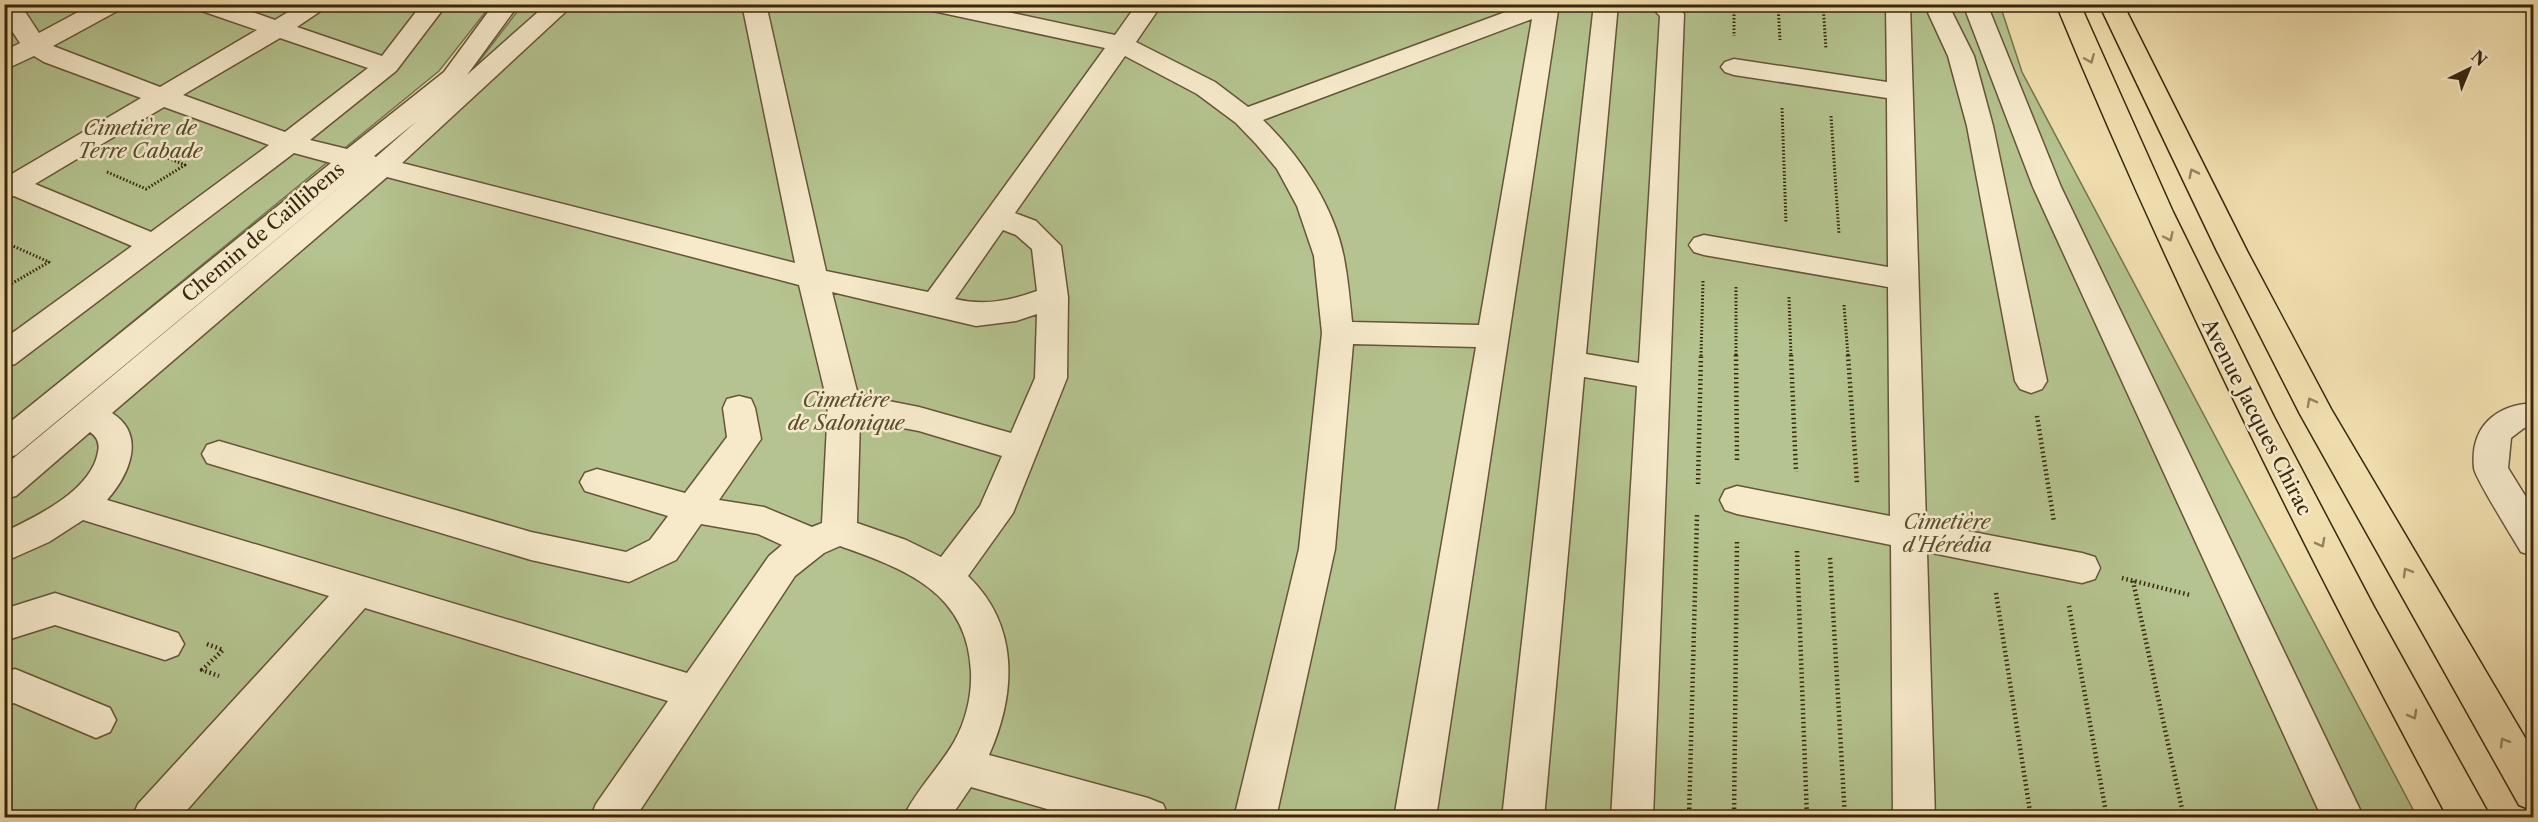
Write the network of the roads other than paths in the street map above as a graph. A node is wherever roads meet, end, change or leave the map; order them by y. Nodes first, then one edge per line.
1 (7, 4) edge
2 (112, 4) edge
3 (205, 4) edge
4 (319, 4) edge
5 (435, 4) edge
6 (507, 4) edge
7 (562, 4) edge
8 (754, 4) edge
9 (933, 4) edge
10 (1150, 4) edge
11 (1606, 4) edge
12 (1660, 4) edge
13 (1898, 4) edge
14 (1936, 4) edge
15 (1975, 4) edge
16 (2068, 4) edge
17 (2111, 4) edge
18 (1533, 10) edge
19 (279, 28) junction
20 (1122, 44) junction
21 (35, 46) junction
22 (4, 62) edge
23 (387, 66) junction
24 (1734, 67) road end
25 (1900, 92) junction
26 (164, 97) junction
27 (1245, 117) junction
28 (289, 143) junction
29 (351, 159) junction
30 (380, 168) junction
31 (7, 186) edge
32 (997, 217) junction
33 (154, 244) junction
34 (1704, 245) road end
35 (813, 278) junction
36 (1905, 280) junction
37 (1053, 297) junction
38 (935, 304) junction
39 (1338, 333) junction
40 (1491, 336) junction
41 (4, 356) edge
42 (1569, 363) junction
43 (1653, 377) junction
44 (2031, 381) dead end
45 (843, 405) junction
46 (739, 408) dead end
47 (89, 415) junction
48 (2534, 415) edge
49 (4, 446) edge
50 (1022, 448) junction
51 (219, 454) dead end
52 (597, 482) dead end
53 (4, 486) edge
54 (1737, 500) road end
55 (78, 505) junction
56 (692, 509) junction
57 (1910, 533) junction
58 (825, 537) junction
59 (2534, 542) edge
60 (4, 548) edge
61 (2082, 568) road end
62 (945, 578) junction
63 (358, 590) junction
64 (4, 625) edge
65 (165, 644) road end
66 (4, 690) edge
67 (697, 693) junction
68 (96, 720) dead end
69 (963, 766) junction
70 (2534, 792) edge
71 (153, 818) edge
72 (611, 818) edge
73 (924, 818) edge
74 (1148, 818) edge
75 (1254, 818) edge
76 (1415, 818) edge
77 (1523, 818) edge
78 (1632, 818) edge
79 (1914, 818) edge
80 (2343, 818) edge
81 (2470, 818) edge

1 - 21 street
2 - 21 street
3 - 19 street
4 - 19 street
5 - 23 street
6 - 29 street, Chemin de Caillibens
7 - 30 street
8 - 35 street
9 - 20 street
10 - 20 street
11 - 42 street
12 - 43 street
13 - 25 street
14 - 44 street
15 - 80 street
16 -> 81 main road, Avenue Jacques Chirac
70 -> 17 main road
18 - 27 street
18 - 40 street
19 - 23 street
19 - 26 street
20 - 27 street
20 - 32 street
21 - 22 street
21 - 26 street
23 - 28 street
24 - 25 street
25 - 36 street
26 - 28 street
26 - 31 street
27 - 39 street
28 - 29 street
28 - 33 street
29 - 30 street
29 - 49 street, Chemin de Caillibens
30 - 35 street
30 - 47 street
31 - 33 street
32 - 37 street
32 - 38 street
33 - 41 street
34 - 36 street
35 - 38 street
35 - 45 street
36 - 57 street
37 - 38 street
37 - 50 street
39 - 40 street
39 - 75 street
40 - 76 street
42 - 43 street
42 - 77 street
43 - 78 street
45 - 50 street
45 - 58 street
46 - 56 street
47 - 53 street
47 - 55 street
48 - 59 street
50 - 62 street
51 - 56 street
52 - 56 street
54 - 57 street
55 - 60 street
55 - 63 street
56 - 58 street
57 - 61 street
57 - 79 street
58 - 62 street
58 - 67 street
62 - 69 street
63 - 67 street
63 - 71 street
64 - 65 street
66 - 68 street
67 - 72 street
69 - 73 street
69 - 74 street

